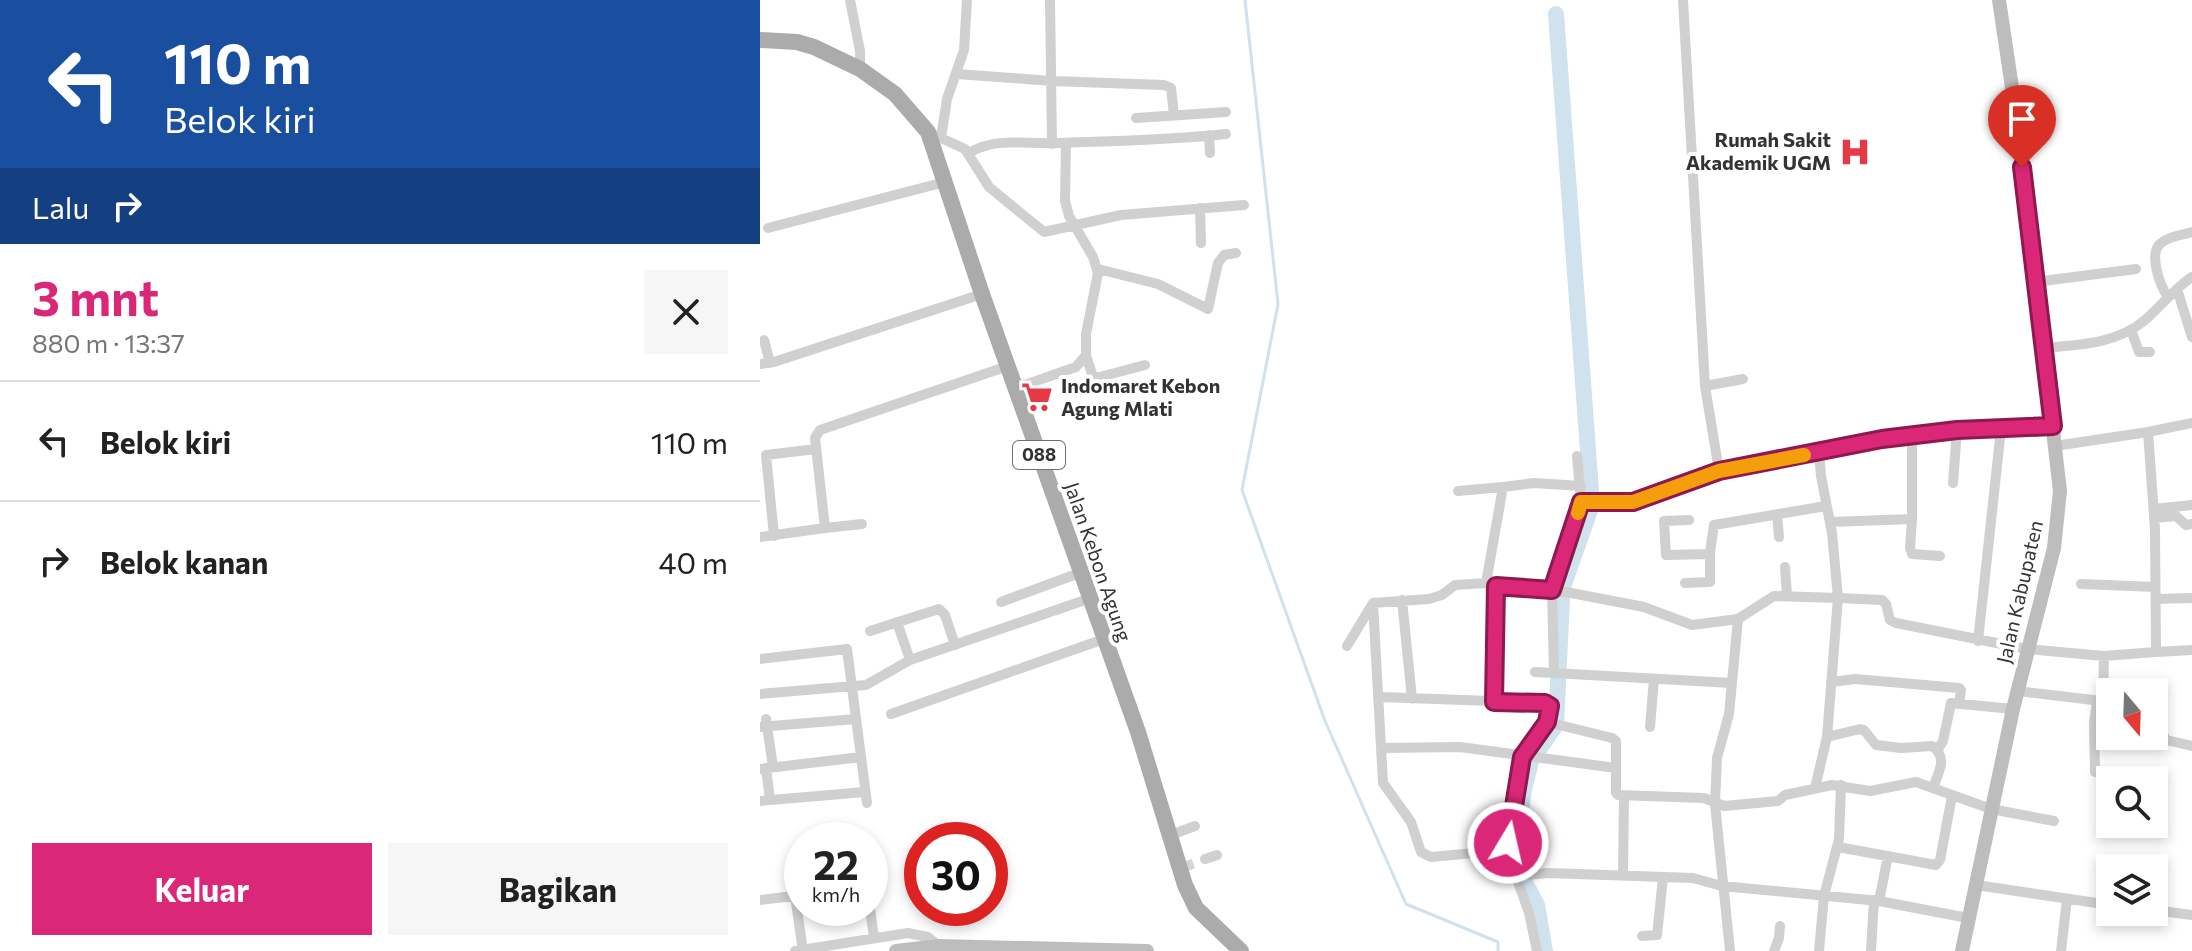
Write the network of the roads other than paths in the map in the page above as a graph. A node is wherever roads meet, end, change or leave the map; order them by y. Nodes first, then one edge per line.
1 (850, 0) edge
2 (967, 0) edge
3 (1050, 0) edge
4 (1683, 0) edge
5 (1999, 0) edge
6 (760, 40) edge
7 (860, 69) junction
8 (957, 74) junction
9 (1052, 81) junction
10 (1226, 112) dead end
11 (1174, 115) junction
12 (1136, 118) dead end
13 (1226, 134) dead end
14 (935, 135) junction
15 (1209, 135) junction
16 (1066, 143) junction
17 (1052, 144) junction
18 (969, 153) junction
19 (1210, 153) dead end
20 (945, 182) junction
21 (1244, 205) dead end
22 (1200, 208) junction
23 (1075, 225) junction
24 (768, 228) dead end
25 (2192, 232) edge
26 (1201, 243) dead end
27 (1236, 253) dead end
28 (1098, 269) junction
29 (2136, 269) dead end
30 (2192, 277) edge
31 (2035, 282) junction
32 (2177, 289) junction
33 (982, 294) junction
34 (2168, 297) junction
35 (2131, 330) junction
36 (2192, 337) edge
37 (764, 340) dead end
38 (2043, 348) junction
39 (2150, 352) dead end
40 (1086, 355) junction
41 (765, 364) edge
42 (1145, 365) dead end
43 (1008, 366) junction
44 (1743, 379) dead end
45 (1705, 386) junction
46 (1016, 388) junction
47 (2192, 423) edge
48 (2053, 426) junction
49 (2001, 429) junction
50 (1957, 430) junction
51 (2148, 432) junction
52 (1912, 436) junction
53 (2055, 446) junction
54 (816, 449) junction
55 (1819, 452) junction
56 (763, 456) edge
57 (1577, 456) dead end
58 (1719, 471) junction
59 (1953, 483) dead end
60 (1581, 486) junction
61 (1503, 487) junction
62 (1458, 491) dead end
63 (1581, 502) junction
64 (2192, 505) edge
65 (1826, 506) junction
66 (1777, 514) junction
67 (2154, 514) junction
68 (1912, 519) junction
69 (1689, 520) dead end
70 (1830, 522) junction
71 (862, 524) dead end
72 (2192, 524) edge
73 (825, 528) junction
74 (774, 536) junction
75 (760, 537) edge
76 (1779, 537) dead end
77 (1710, 554) junction
78 (1940, 556) dead end
79 (1785, 567) dead end
80 (1082, 572) junction
81 (1685, 583) dead end
82 (2081, 584) dead end
83 (1491, 585) junction
84 (2155, 587) junction
85 (1552, 590) junction
86 (1787, 596) junction
87 (1091, 598) junction
88 (1838, 598) junction
89 (2192, 598) edge
90 (2156, 599) junction
91 (1402, 600) junction
92 (1001, 602) dead end
93 (1373, 603) junction
94 (1738, 619) junction
95 (897, 622) junction
96 (870, 631) dead end
97 (1104, 639) junction
98 (1978, 641) junction
99 (955, 645) junction
100 (1347, 646) dead end
101 (2027, 649) junction
102 (2192, 650) edge
103 (2156, 652) junction
104 (2104, 656) junction
105 (760, 659) edge
106 (910, 660) junction
107 (1535, 672) dead end
108 (1554, 673) junction
109 (2104, 678) edge
110 (1654, 679) junction
111 (1831, 682) junction
112 (1732, 683) junction
113 (852, 685) junction
114 (2017, 691) junction
115 (760, 694) edge
116 (1380, 697) junction
117 (1412, 699) junction
118 (2096, 700) edge
119 (1494, 702) junction
120 (1959, 704) junction
121 (2013, 709) junction
122 (891, 714) dead end
123 (2096, 718) edge
124 (856, 719) junction
125 (1549, 723) junction
126 (764, 724) edge
127 (1650, 727) dead end
128 (1827, 737) junction
129 (2168, 740) edge
130 (2192, 746) edge
131 (1382, 748) junction
132 (1938, 749) junction
133 (861, 757) junction
134 (1522, 757) junction
135 (766, 768) edge
136 (1616, 768) junction
137 (2095, 772) dead end
138 (1841, 785) junction
139 (1815, 788) junction
140 (1933, 788) junction
141 (1624, 796) junction
142 (1952, 796) junction
143 (765, 801) edge
144 (1715, 804) junction
145 (1991, 809) junction
146 (2054, 821) dead end
147 (1195, 826) dead end
148 (1171, 835) junction
149 (1838, 847) junction
150 (1507, 850) junction
151 (1217, 855) dead end
152 (1888, 856) junction
153 (1201, 860) tunnel mouth
154 (1623, 875) junction
155 (1518, 876) junction
156 (1663, 878) junction
157 (1976, 885) junction
158 (1722, 886) junction
159 (1824, 896) junction
160 (784, 897) edge
161 (2067, 899) junction
162 (760, 900) edge
163 (1876, 900) junction
164 (2096, 903) edge
165 (2168, 912) edge
166 (2192, 915) edge
167 (1968, 918) junction
168 (799, 926) edge
169 (872, 926) edge
170 (1780, 926) dead end
171 (1642, 936) dead end
172 (874, 938) junction
173 (939, 946) junction
174 (800, 950) edge
175 (896, 951) edge
176 (1147, 951) edge
177 (1241, 951) edge
178 (1537, 951) edge
179 (1730, 951) edge
180 (1774, 951) edge
181 (1819, 951) edge
182 (1871, 951) edge
183 (1962, 951) edge
184 (2061, 951) edge

1 - 7 street
2 - 8 street
3 - 9 street
4 - 45 street
5 - 31 main road, Jalan Kabupaten
6 - 7 main road, Jalan Kebon Agung / 088
7 - 14 main road, Jalan Kebon Agung / 088
8 - 9 street
8 - 14 street
9 - 11 street
9 - 17 street
10 - 11 street
11 - 12 street
13 - 15 street
14 - 18 street
14 - 20 main road, Jalan Kebon Agung / 088
15 - 16 street
15 - 19 street
16 - 17 street
16 - 23 street
17 - 18 street
18 - 23 street
20 - 24 street
20 - 33 main road, Jalan Kebon Agung / 088
21 - 22 street
22 - 23 street
22 - 26 street
23 - 28 street
25 - 34 street
27 - 28 street
28 - 40 street
29 - 31 street
30 - 32 street
31 - 38 main road, Jalan Kabupaten
32 - 34 street
32 - 36 street
33 - 41 street
33 - 43 main road, Jalan Kebon Agung / 088
34 - 35 street
35 - 38 street
35 - 39 street
37 - 41 street
38 - 48 main road, Jalan Kabupaten
40 - 42 street
40 - 46 street
43 - 46 main road, Jalan Kebon Agung / 088
43 - 54 street
44 - 45 street
45 - 58 street
46 - 80 main road, Jalan Kebon Agung / 088
47 - 51 street
48 - 49 street
48 - 53 main road, Jalan Kabupaten
49 - 50 street
49 - 98 street
50 - 52 street
50 - 59 street
51 - 53 street
51 - 67 street
52 - 55 street
52 - 68 street
53 - 101 main road, Jalan Kabupaten
54 - 56 street
54 - 73 street
55 - 58 street
55 - 65 street
56 - 74 street
57 - 60 street
58 - 63 street
60 - 61 street
60 - 63 street
61 - 62 street
61 - 83 street
63 - 85 street
64 - 67 street
65 - 66 street
65 - 70 street
66 - 76 street
66 - 77 street
67 - 72 street
67 - 84 street
68 - 70 street
68 - 78 street
69 - 77 street
70 - 88 street
71 - 73 street
73 - 74 street
74 - 75 street
77 - 81 street
79 - 86 street
80 - 87 main road, Jalan Kebon Agung / 088
80 - 92 street
82 - 84 street
83 - 85 street
83 - 91 street
83 - 119 street
84 - 90 street
85 - 94 street
85 - 108 street
86 - 88 street
86 - 94 street
87 - 97 main road, Jalan Kebon Agung / 088
87 - 99 street
88 - 98 street
88 - 111 street
89 - 90 street
90 - 103 street
91 - 93 street
91 - 117 street
93 - 100 street
93 - 116 street
94 - 112 street
95 - 96 street
95 - 99 street
95 - 106 street
97 - 122 street
97 - 148 main road, Jalan Kebon Agung / 088
98 - 101 street
99 - 106 street
101 - 104 street
101 - 114 main road, Jalan Kabupaten
102 - 103 street
103 - 104 street
104 - 109 street
105 - 113 street
106 - 113 street
107 - 108 street
108 - 110 street
110 - 112 street
110 - 127 street
111 - 120 street
111 - 128 street
112 - 144 street
113 - 115 street
113 - 124 street
114 - 118 street
114 - 121 main road, Jalan Kabupaten
116 - 117 street
116 - 131 street
117 - 119 street
119 - 125 street
120 - 121 street
120 - 132 street
121 - 145 main road, Jalan Kabupaten
123 - 137 street
124 - 126 street
124 - 133 street
125 - 134 street
125 - 136 street
126 - 135 street
128 - 132 street
128 - 139 street
129 - 130 street
131 - 134 street
131 - 150 street
132 - 140 street
133 - 135 street
133 - 143 street
134 - 136 street
134 - 150 street
135 - 143 street
136 - 141 street
138 - 139 street
138 - 140 street
138 - 149 street
139 - 144 street
140 - 142 street
141 - 144 street
141 - 154 street
142 - 145 street
142 - 152 street
144 - 158 street
145 - 146 street
145 - 157 main road, Jalan Kabupaten
147 - 148 street
148 - 177 main road, Jalan Kebon Agung / 088
149 - 152 street
149 - 159 street
150 - 155 street
151 - 153 street
152 - 163 street
154 - 155 street
154 - 156 street
155 - 178 street
156 - 158 street
156 - 171 street
157 - 161 street
157 - 167 main road, Jalan Kabupaten
158 - 159 street
158 - 179 street
159 - 163 street
159 - 181 street
160 - 162 street
161 - 164 street
161 - 184 street
163 - 167 street
163 - 182 street
165 - 166 street
167 - 183 main road, Jalan Kabupaten
168 - 174 street
169 - 172 street
170 - 180 street
172 - 173 street
172 - 174 street
173 - 175 main road
173 - 176 main road

